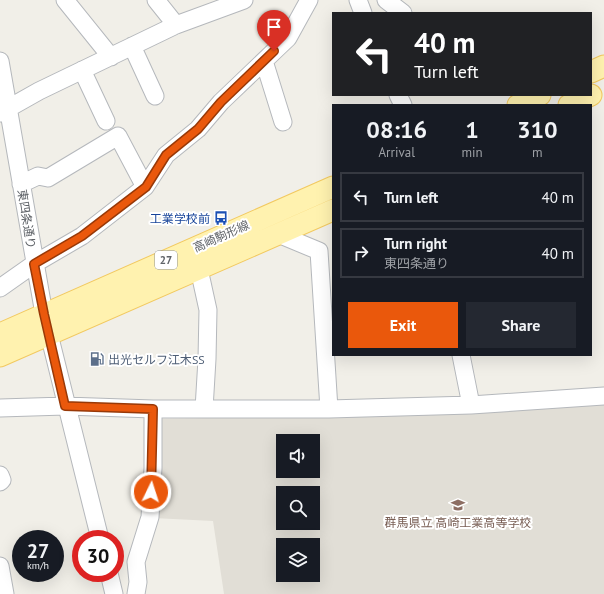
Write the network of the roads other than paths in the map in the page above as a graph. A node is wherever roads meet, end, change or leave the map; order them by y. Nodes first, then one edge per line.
1 (65, 0) edge
2 (156, 0) edge
3 (244, 0) edge
4 (309, 0) edge
5 (358, 0) edge
6 (386, 0) edge
7 (363, 12) edge
8 (402, 12) edge
9 (176, 25) junction
10 (132, 46) junction
11 (110, 57) junction
12 (0, 61) edge
13 (264, 61) junction
14 (604, 66) edge
15 (82, 70) junction
16 (592, 72) edge
17 (604, 89) edge
18 (592, 95) edge
19 (155, 96) dead end
20 (538, 96) edge
21 (589, 96) edge
22 (520, 104) edge
23 (570, 104) edge
24 (4, 111) edge
25 (106, 121) dead end
26 (282, 122) dead end
27 (21, 184) junction
28 (146, 187) junction
29 (332, 187) edge
30 (332, 210) edge
31 (278, 234) junction
32 (34, 264) junction
33 (199, 269) junction
34 (0, 288) edge
35 (44, 314) junction
36 (0, 334) edge
37 (49, 335) junction
38 (0, 356) edge
39 (461, 356) edge
40 (604, 396) edge
41 (471, 405) junction
42 (65, 406) junction
43 (0, 408) edge
44 (153, 409) junction
45 (204, 409) junction
46 (329, 409) junction
47 (0, 476) edge
48 (0, 482) edge
49 (98, 530) edge
50 (0, 566) edge
51 (111, 582) edge
52 (5, 594) edge
53 (114, 594) edge
54 (136, 594) edge

1 - 11 street
2 - 9 street
3 - 9 street
4 - 13 street
5 - 7 street
6 - 8 street
9 - 10 street
10 - 11 street
10 - 19 street
11 - 15 street
12 - 24 street, 東四条通り
13 - 26 street
13 - 28 street
14 - 16 main road
15 - 24 street
15 - 25 street
17 - 18 main road
20 - 22 main road
21 - 23 main road
24 - 27 street, 東四条通り
27 - 28 street
27 - 32 street, 東四条通り
28 - 32 street
29 - 35 main road, 高崎駒形線 / 27
30 - 31 main road, 高崎駒形線 / 27
31 - 33 main road, 高崎駒形線 / 27
31 - 46 street
32 - 34 street
32 - 35 street, 東四条通り
33 - 37 main road, 高崎駒形線 / 27
33 - 45 street
35 - 36 main road, 高崎駒形線 / 27
35 - 37 street, 東四条通り
37 - 38 main road, 高崎駒形線 / 27
37 - 42 street, 東四条通り
39 - 41 street
40 - 41 street
41 - 46 street
42 - 43 street
42 - 44 street
42 - 49 street, 東四条通り
44 - 45 street
44 - 54 street
45 - 46 street
47 - 48 street
50 - 52 street
51 - 53 street

